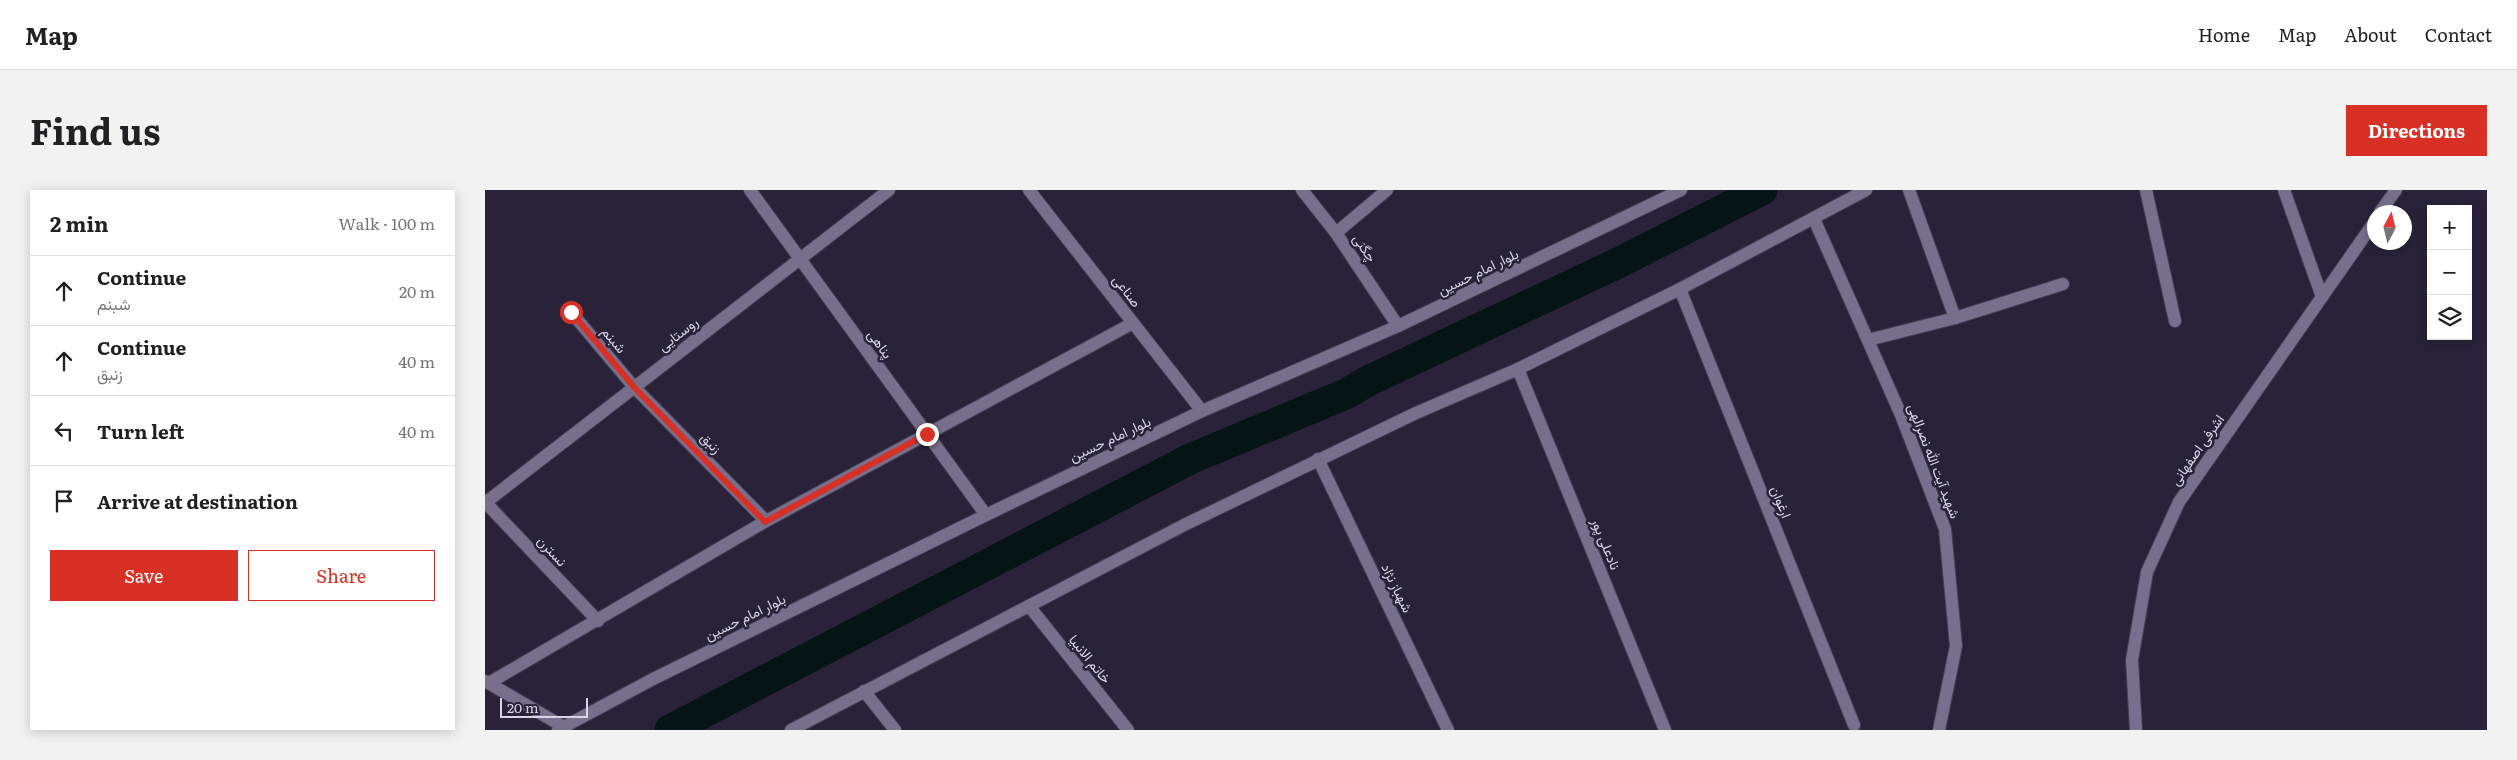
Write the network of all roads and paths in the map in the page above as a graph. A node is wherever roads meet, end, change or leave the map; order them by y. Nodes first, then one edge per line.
1 (750, 190) edge
2 (889, 190) edge
3 (1029, 190) edge
4 (1302, 190) edge
5 (1387, 190) edge
6 (1681, 190) edge
7 (1866, 190) edge
8 (1909, 190) edge
9 (2146, 190) edge
10 (2284, 190) edge
11 (2396, 190) edge
12 (2385, 205) edge
13 (1814, 219) junction
14 (2367, 232) edge
15 (1336, 233) junction
16 (800, 259) junction
17 (2063, 284) dead end
18 (1680, 289) junction
19 (2322, 297) junction
20 (571, 312) dead end
21 (1955, 318) junction
22 (2175, 321) dead end
23 (1133, 323) junction
24 (1398, 326) junction
25 (1868, 340) junction
26 (1518, 369) junction
27 (634, 387) junction
28 (1202, 412) junction
29 (927, 434) junction
30 (1318, 459) junction
31 (485, 502) edge
32 (986, 515) junction
33 (765, 522) junction
34 (1029, 606) junction
35 (598, 621) junction
36 (487, 682) edge
37 (864, 691) junction
38 (1854, 725) dead end
39 (561, 728) edge
40 (791, 730) edge
41 (895, 730) edge
42 (1128, 730) edge
43 (1448, 730) edge
44 (1665, 730) edge
45 (1939, 730) edge
46 (2136, 730) edge

1 - 16 street, پناهی
2 - 16 street, روستایی
3 - 23 street, صناعی
4 - 15 street, چگنی
5 - 15 street
6 - 24 street, بلوار امام حسین
7 - 13 street
8 - 21 street
9 - 22 street
10 - 19 street
11 - 12 street
13 - 18 street
13 - 25 street, شهید آیت الله نصرالهی
14 - 19 street, اشرفی اصفهانی
15 - 24 street, چگنی
16 - 27 street, روستایی
16 - 29 street, پناهی
17 - 21 street
18 - 26 street
18 - 38 street, ارغوان
19 - 46 street, اشرفی اصفهانی
20 - 27 street, شبنم
21 - 25 street
23 - 28 street, صناعی
23 - 29 street
24 - 28 street, بلوار امام حسین
25 - 45 street, شهید آیت الله نصرالهی
26 - 30 street
26 - 44 street, نادعلی پور
27 - 31 street, روستایی
27 - 33 street, زنبق
28 - 32 street, بلوار امام حسین
29 - 32 street, پناهی
29 - 33 street
30 - 34 street
30 - 43 street, شهباز نژاد
31 - 35 street, نسترن
32 - 39 street, بلوار امام حسین
33 - 35 street
34 - 37 street
34 - 42 street, خاتم الانبیا
35 - 36 street
36 - 39 street
37 - 40 street
37 - 41 street

